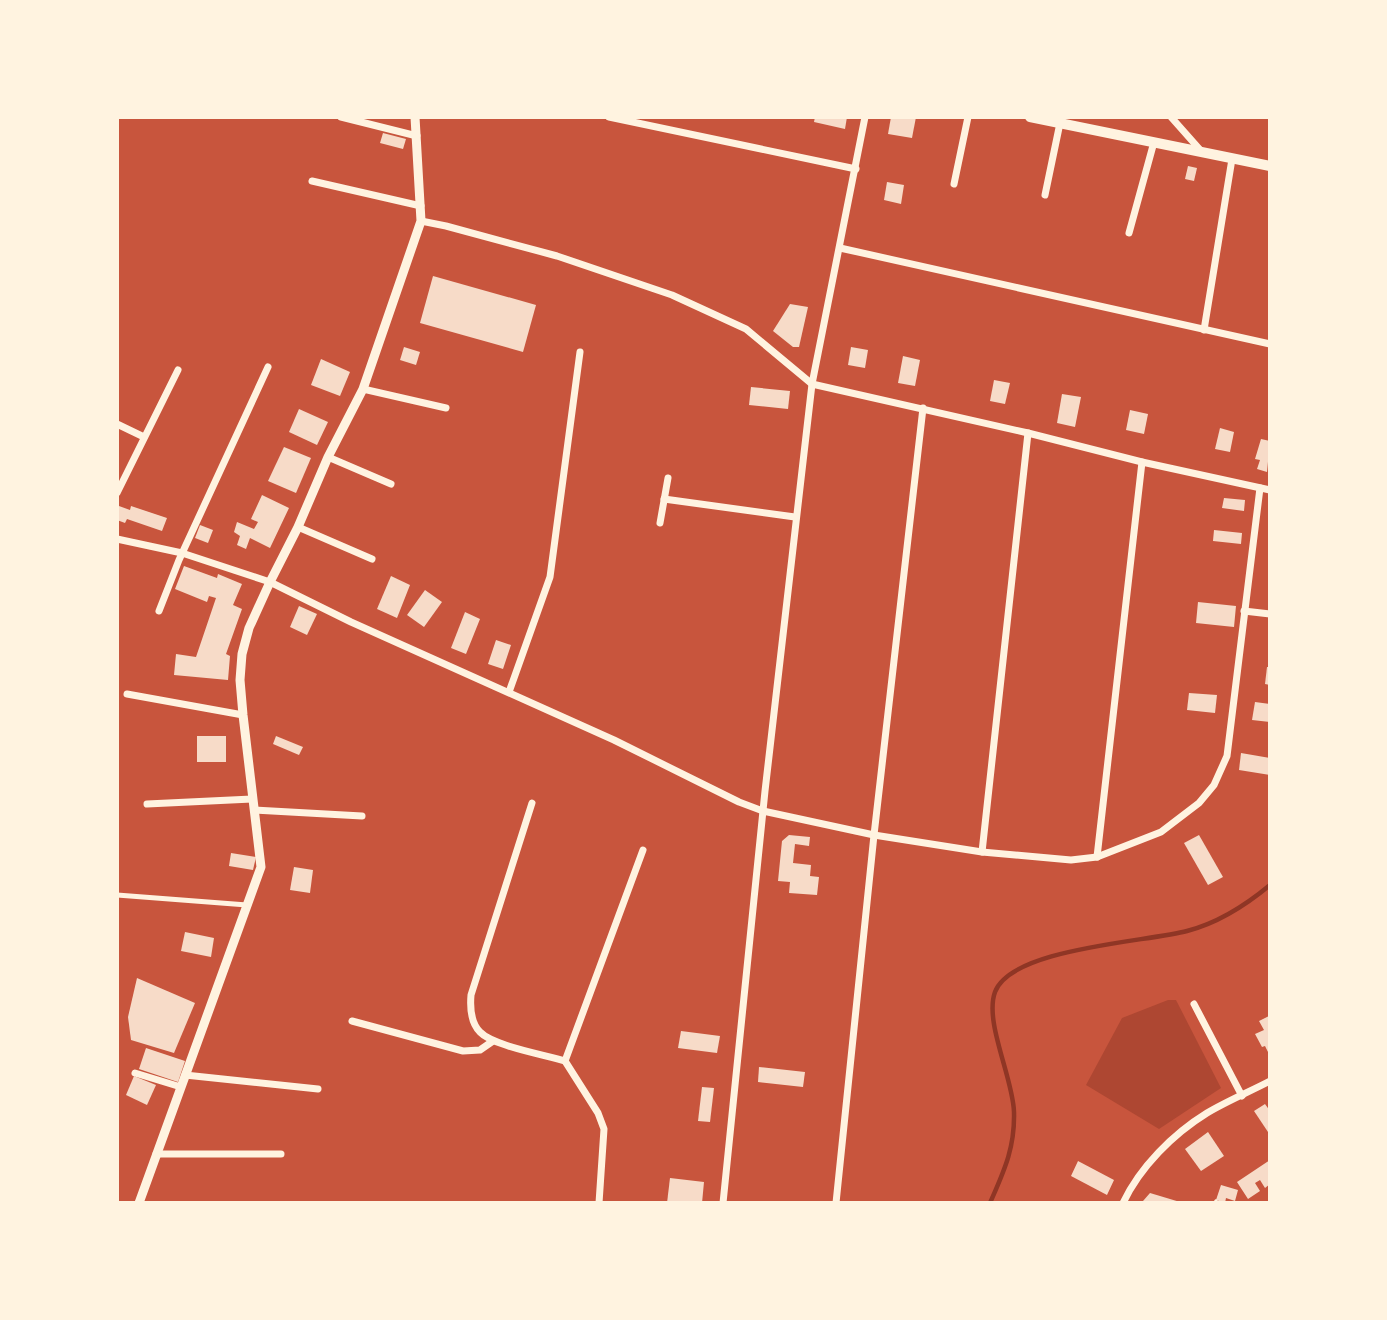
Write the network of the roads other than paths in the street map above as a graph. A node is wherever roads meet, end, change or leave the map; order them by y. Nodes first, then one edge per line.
1 (341, 117) edge
2 (415, 117) edge
3 (609, 117) edge
4 (865, 117) edge
5 (968, 117) edge
6 (1171, 117) edge
7 (1037, 118) edge
8 (1060, 124) junction
9 (417, 136) junction
10 (1154, 142) junction
11 (1202, 152) junction
12 (1232, 159) junction
13 (1270, 166) edge
14 (856, 169) junction
15 (312, 181) dead end
16 (954, 184) dead end
17 (1045, 195) dead end
18 (421, 206) junction
19 (421, 221) junction
20 (1129, 233) dead end
21 (840, 247) junction
22 (1204, 330) junction
23 (1270, 344) edge
24 (580, 352) dead end
25 (268, 367) dead end
26 (178, 370) dead end
27 (812, 384) junction
28 (363, 390) junction
29 (446, 408) dead end
30 (923, 408) junction
31 (117, 424) edge
32 (1028, 433) junction
33 (144, 437) junction
34 (328, 457) junction
35 (1142, 462) junction
36 (668, 478) dead end
37 (391, 484) dead end
38 (1260, 488) junction
39 (1270, 490) edge
40 (117, 493) edge
41 (664, 499) junction
42 (795, 517) junction
43 (660, 523) dead end
44 (298, 527) junction
45 (117, 539) edge
46 (182, 553) junction
47 (372, 559) dead end
48 (270, 582) junction
49 (159, 611) dead end
50 (1244, 611) junction
51 (1270, 614) edge
52 (509, 692) junction
53 (127, 694) dead end
54 (243, 715) junction
55 (252, 799) junction
56 (533, 803) dead end
57 (147, 804) dead end
58 (254, 810) junction
59 (763, 811) junction
60 (362, 816) dead end
61 (874, 835) junction
62 (643, 850) dead end
63 (982, 852) junction
64 (1097, 857) junction
65 (117, 895) edge
66 (249, 905) junction
67 (1194, 1004) dead end
68 (352, 1021) dead end
69 (494, 1041) junction
70 (565, 1061) junction
71 (135, 1073) dead end
72 (185, 1076) junction
73 (1270, 1081) edge
74 (181, 1087) junction
75 (318, 1089) dead end
76 (1242, 1096) junction
77 (156, 1154) junction
78 (281, 1154) dead end
79 (139, 1203) edge
80 (599, 1203) edge
81 (723, 1203) edge
82 (836, 1203) edge
83 (1123, 1203) edge

1 - 9 street
2 - 9 street
3 - 14 street
4 - 14 street
5 - 16 street
6 - 11 street
7 - 8 main road
8 - 10 main road
8 - 17 street
9 - 18 street
10 - 11 main road
10 - 20 street
11 - 12 main road
12 - 13 main road
12 - 22 street
14 - 21 street
15 - 18 street
18 - 19 street
19 - 27 street
19 - 28 street
21 - 22 street
21 - 27 street
22 - 23 street
24 - 52 street
25 - 46 street
26 - 33 street
27 - 30 street
27 - 42 street
28 - 29 street
28 - 34 street
30 - 32 street
30 - 61 street
31 - 33 street
32 - 35 street
32 - 63 street
33 - 40 street
34 - 37 street
34 - 44 street
35 - 38 street
35 - 64 street
36 - 41 street
38 - 39 street
38 - 50 street
41 - 42 street
41 - 43 street
42 - 59 street
44 - 47 street
44 - 48 street
45 - 46 street
46 - 48 street
46 - 49 street
48 - 52 street
48 - 54 street
50 - 51 street
50 - 64 street
52 - 59 street
53 - 54 street
54 - 55 street
55 - 57 street
55 - 58 street
56 - 69 street
58 - 60 street
58 - 66 street
59 - 61 street
59 - 81 street
61 - 63 street
61 - 82 street
62 - 70 street
63 - 64 street
65 - 66 street
66 - 72 street
67 - 76 street
68 - 69 street
69 - 70 street
70 - 80 street
71 - 74 street
72 - 74 street
72 - 75 street
73 - 76 street
74 - 77 street
76 - 83 street
77 - 78 street
77 - 79 street

